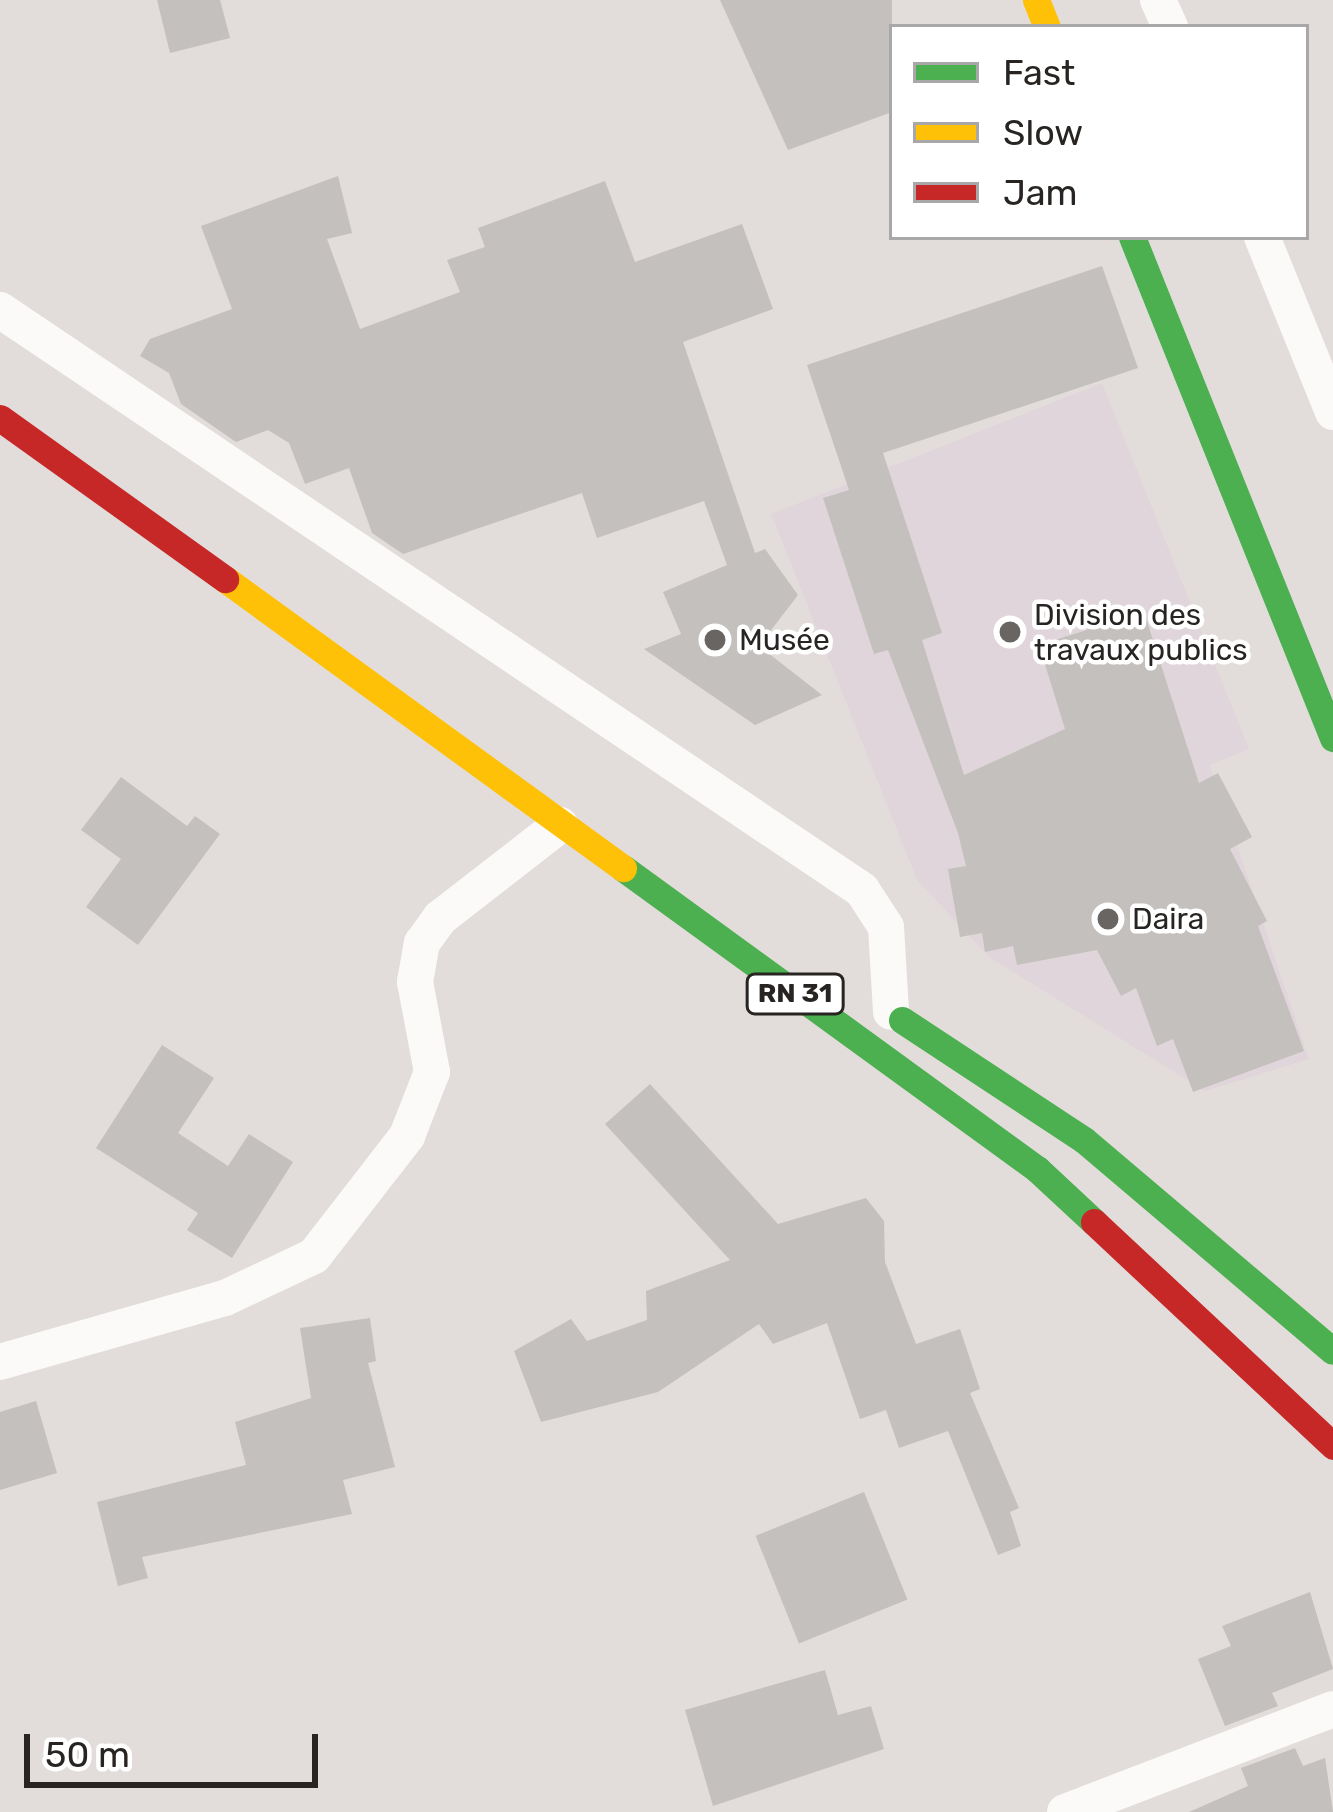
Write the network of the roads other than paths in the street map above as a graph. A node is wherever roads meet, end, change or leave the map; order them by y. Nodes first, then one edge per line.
1 (1133, 240) edge
2 (1263, 240) edge
3 (0, 310) edge
4 (1333, 412) edge
5 (0, 418) edge
6 (225, 579) junction
7 (1333, 738) edge
8 (560, 825) junction
9 (753, 923) dead end
10 (852, 987) dead end
11 (891, 1012) junction
12 (1307, 1354) edge
13 (0, 1362) edge
14 (1333, 1446) edge
15 (1333, 1709) edge
16 (1065, 1812) edge

1 - 7 main road
2 - 4 street
3 - 11 street
5 - 6 main road, RN 31
6 - 8 main road, RN 31
6 - 9 main road, RN 31
8 - 12 main road, RN 31
8 - 13 street
10 - 11 main road, RN 31
11 - 12 main road, RN 31
12 - 14 main road, RN 31
15 - 16 street

